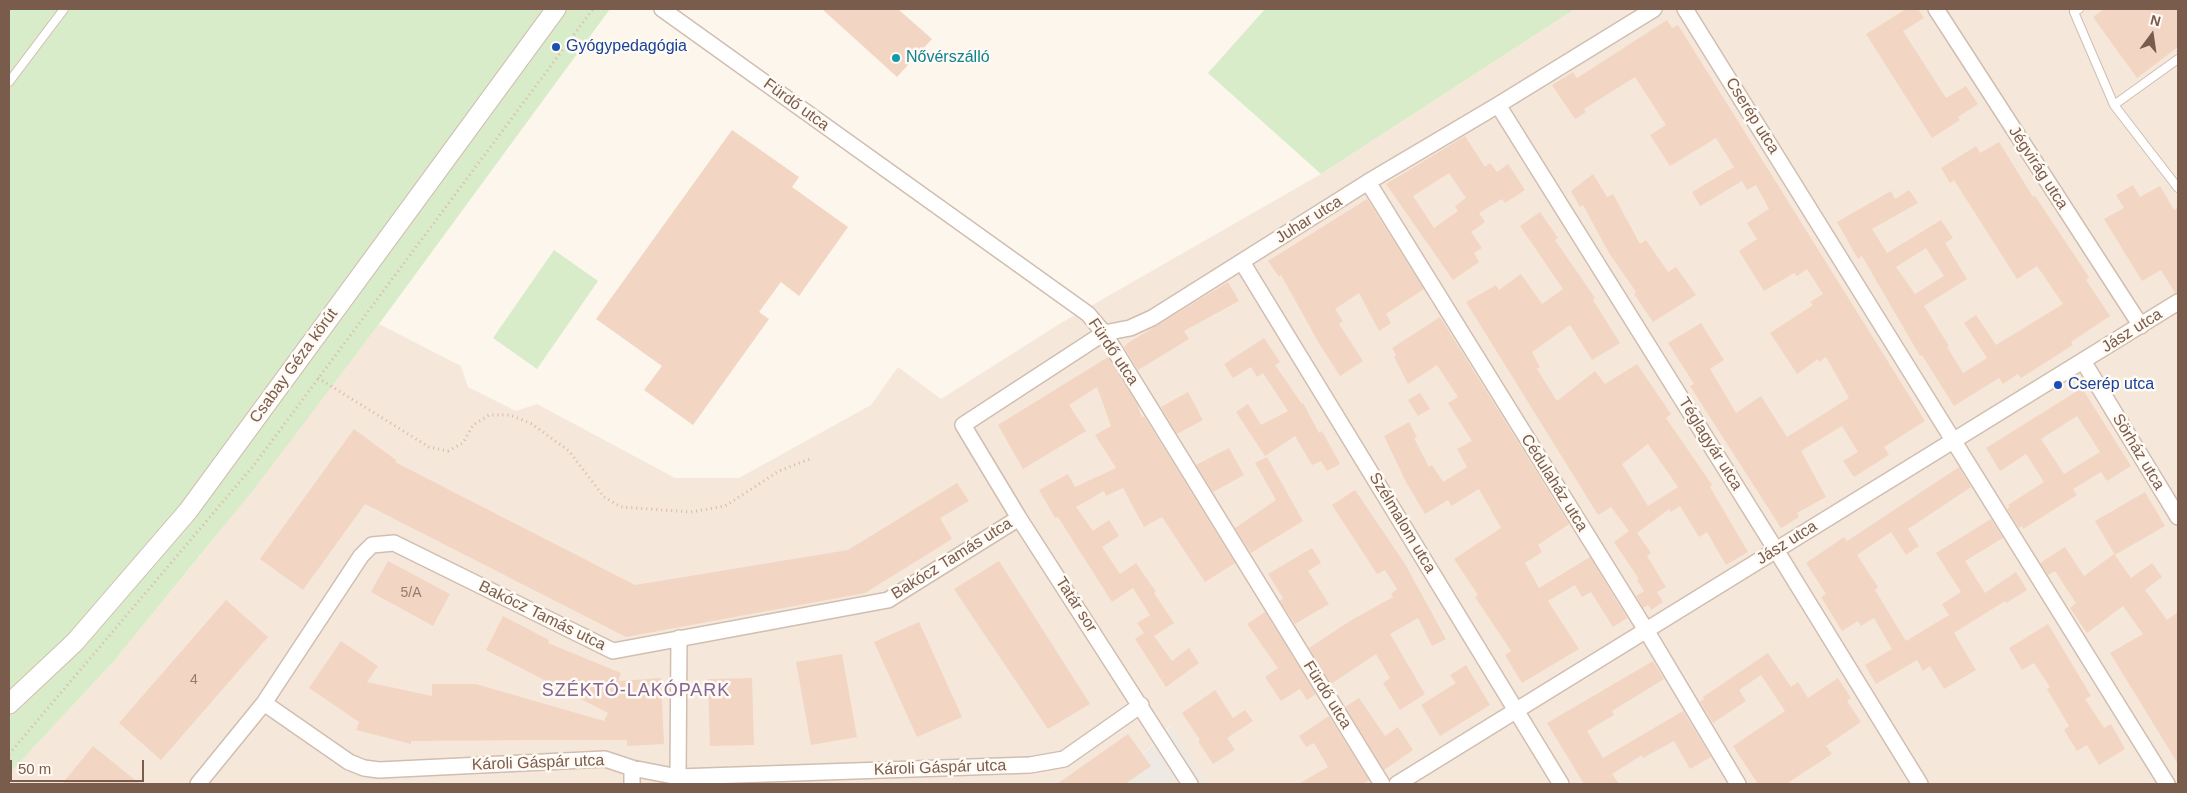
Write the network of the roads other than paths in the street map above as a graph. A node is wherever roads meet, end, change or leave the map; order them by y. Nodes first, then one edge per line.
1 (64, 9) edge
2 (556, 9) edge
3 (662, 9) edge
4 (1654, 9) edge
5 (1685, 9) edge
6 (1936, 9) edge
7 (2079, 9) edge
8 (2178, 59) edge
9 (9, 82) edge
10 (2114, 105) junction
11 (1498, 106) junction
12 (1368, 182) junction
13 (2178, 188) edge
14 (1242, 262) junction
15 (2178, 302) edge
16 (2141, 326) junction
17 (1104, 333) junction
18 (2083, 361) junction
19 (963, 425) joint
20 (1952, 441) junction
21 (2178, 517) edge
22 (1019, 518) junction
23 (1776, 550) junction
24 (1646, 630) junction
25 (679, 638) junction
26 (264, 703) junction
27 (9, 704) edge
28 (1141, 705) junction
29 (1516, 710) junction
30 (632, 768) junction
31 (678, 777) junction
32 (198, 784) edge
33 (632, 784) edge
34 (1190, 784) edge
35 (1382, 784) edge
36 (1397, 784) edge
37 (1561, 784) edge
38 (1738, 784) edge
39 (1920, 784) edge
40 (2167, 784) edge

1 - 9 lane
2 - 27 street, Csabay Géza körút
3 - 17 street, Fürdő utca
4 - 11 street, Juhar utca
5 - 20 street, Cserép utca
6 - 16 street, Jégvirág utca
7 - 10 lane
8 - 10 lane
10 - 13 lane
11 - 12 street, Juhar utca
11 - 23 street, Téglagyár utca
12 - 14 street, Juhar utca
12 - 24 street, Cédulaház utca
14 - 17 street, Juhar utca
14 - 29 street, Szélmalom utca
15 - 16 street, Jász utca
16 - 18 street, Jász utca
17 - 19 street, Juhar utca
17 - 35 street, Fürdő utca
18 - 20 street, Jász utca
18 - 21 street, Sörház utca
19 - 22 street, Tatár sor
20 - 23 street, Jász utca
20 - 40 street, Cserép utca
22 - 25 street, Bakócz Tamás utca
22 - 28 street, Tatár sor
23 - 24 street, Jász utca
23 - 39 street, Téglagyár utca
24 - 29 street, Jász utca
24 - 38 street, Cédulaház utca
25 - 26 street, Bakócz Tamás utca
25 - 31 street
26 - 30 street, Károli Gáspár utca
26 - 32 street, Bakócz Tamás utca
28 - 31 street, Károli Gáspár utca
28 - 34 street, Tatár sor
29 - 36 street, Jász utca
29 - 37 street, Szélmalom utca
30 - 31 street, Károli Gáspár utca
30 - 33 street

